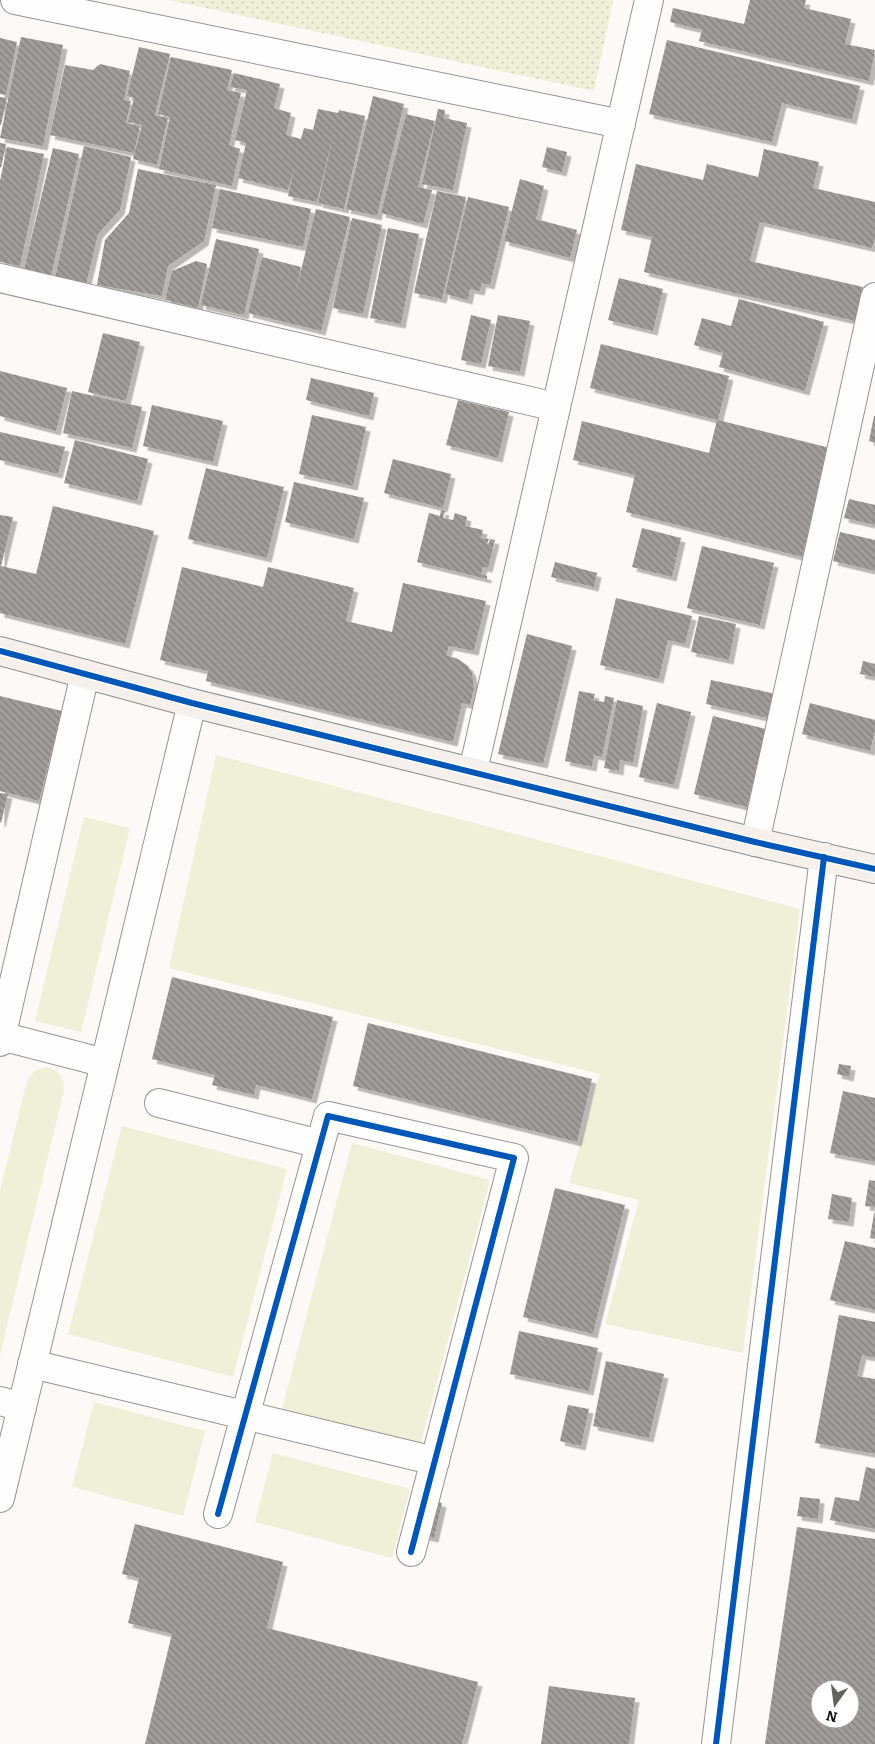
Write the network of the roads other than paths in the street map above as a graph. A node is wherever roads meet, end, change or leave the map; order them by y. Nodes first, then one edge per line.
1 (15, 0) edge
2 (649, 0) edge
3 (621, 124) junction
4 (0, 278) edge
5 (875, 297) edge
6 (556, 407) junction
7 (0, 651) edge
8 (85, 674) junction
9 (192, 703) junction
10 (473, 771) junction
11 (755, 842) junction
12 (824, 857) junction
13 (875, 869) edge
14 (1, 1039) edge
15 (105, 1064) junction
16 (159, 1103) dead end
17 (320, 1144) junction
18 (32, 1364) junction
19 (11, 1404) edge
20 (246, 1416) junction
21 (435, 1461) junction
22 (0, 1498) edge
23 (218, 1514) dead end
24 (411, 1552) dead end
25 (716, 1744) edge

1 - 3 street
2 - 3 street
3 - 6 street
4 - 6 street
5 - 11 street
6 - 10 street
7 - 8 street
8 - 9 street
8 - 14 street
9 - 10 street
9 - 15 street
10 - 11 street
11 - 12 street
12 - 13 street
12 - 25 street
14 - 15 street
15 - 18 street
16 - 17 street
17 - 20 street
17 - 21 street
18 - 19 street
18 - 20 street
19 - 22 street
20 - 21 street
20 - 23 street
21 - 24 street

